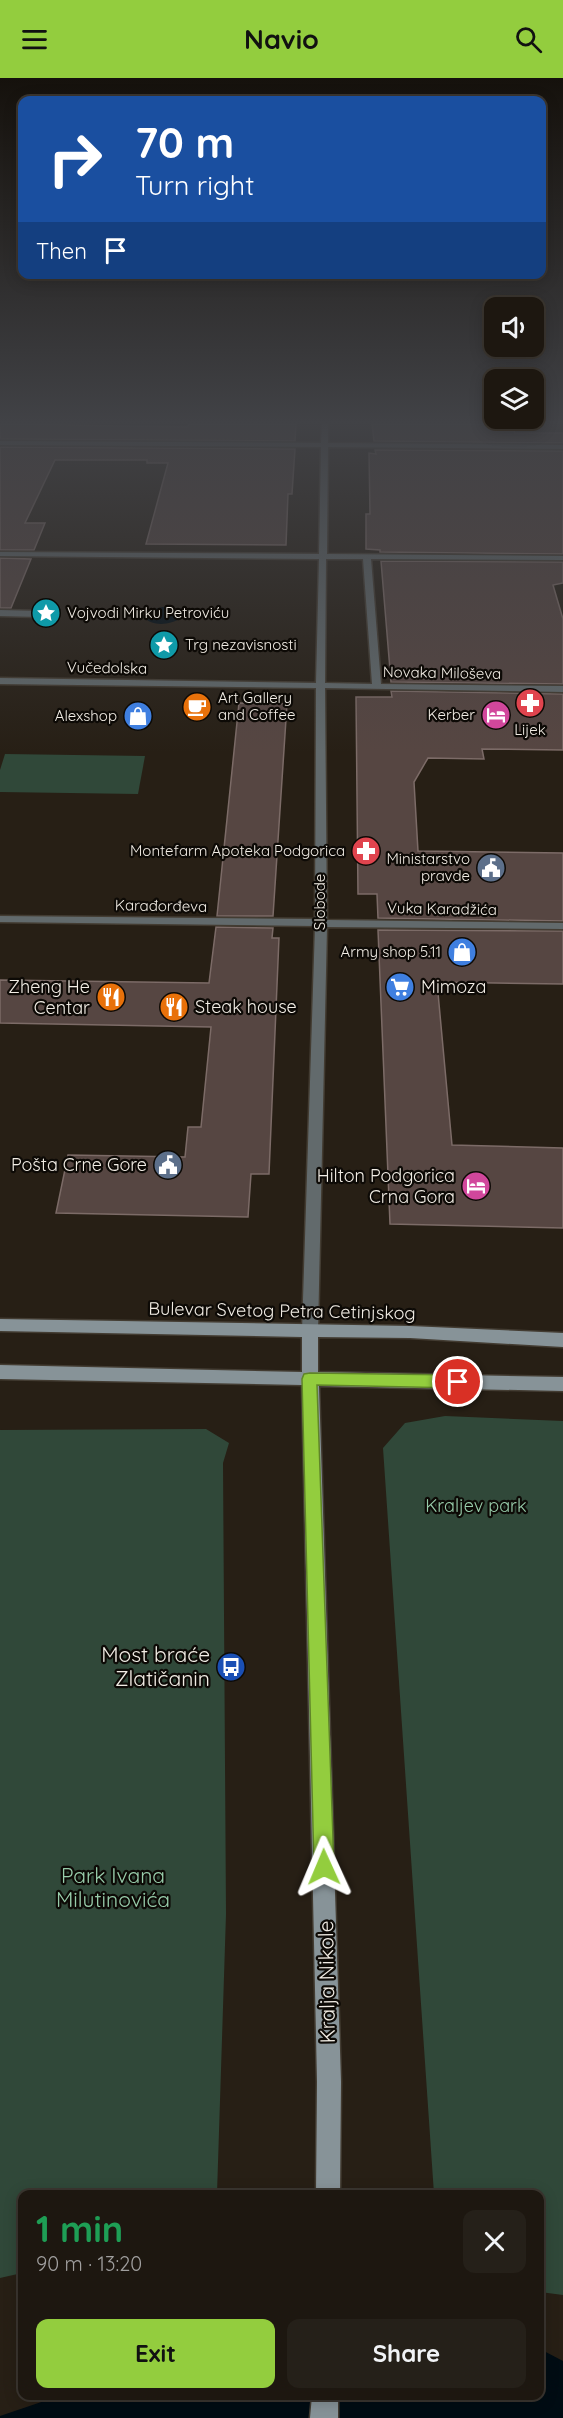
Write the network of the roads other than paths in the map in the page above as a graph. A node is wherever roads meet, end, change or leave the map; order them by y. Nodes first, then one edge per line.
1 (323, 533) edge
2 (0, 554) edge
3 (323, 555) junction
4 (367, 556) junction
5 (563, 558) edge
6 (0, 613) edge
7 (40, 614) dead end
8 (0, 681) edge
9 (321, 686) junction
10 (376, 687) junction
11 (563, 689) edge
12 (0, 919) edge
13 (321, 924) junction
14 (563, 926) edge
15 (0, 1324) edge
16 (310, 1331) junction
17 (563, 1340) edge
18 (0, 1372) edge
19 (310, 1379) junction
20 (563, 1384) edge
21 (328, 2190) edge
22 (325, 2400) edge
23 (324, 2418) edge

1 - 3 street, Slobode
2 - 3 street
3 - 4 street
3 - 9 street, Slobode
4 - 5 street
4 - 10 street
6 - 7 street
8 - 9 street, Vučedolska
9 - 10 street, Novaka Miloševa
9 - 13 street, Slobode
10 - 11 street, Novaka Miloševa
12 - 13 street, Karađorđeva
13 - 14 street, Vuka Karadžića
13 - 16 street, Slobode
15 - 16 main road, Bulevar Svetog Petra Cetinjskog
16 - 17 main road, Bulevar Svetog Petra Cetinjskog
16 - 19 main road, Slobode
18 - 19 main road
19 - 20 main road
19 - 21 main road, Kralja Nikole
22 - 23 main road

